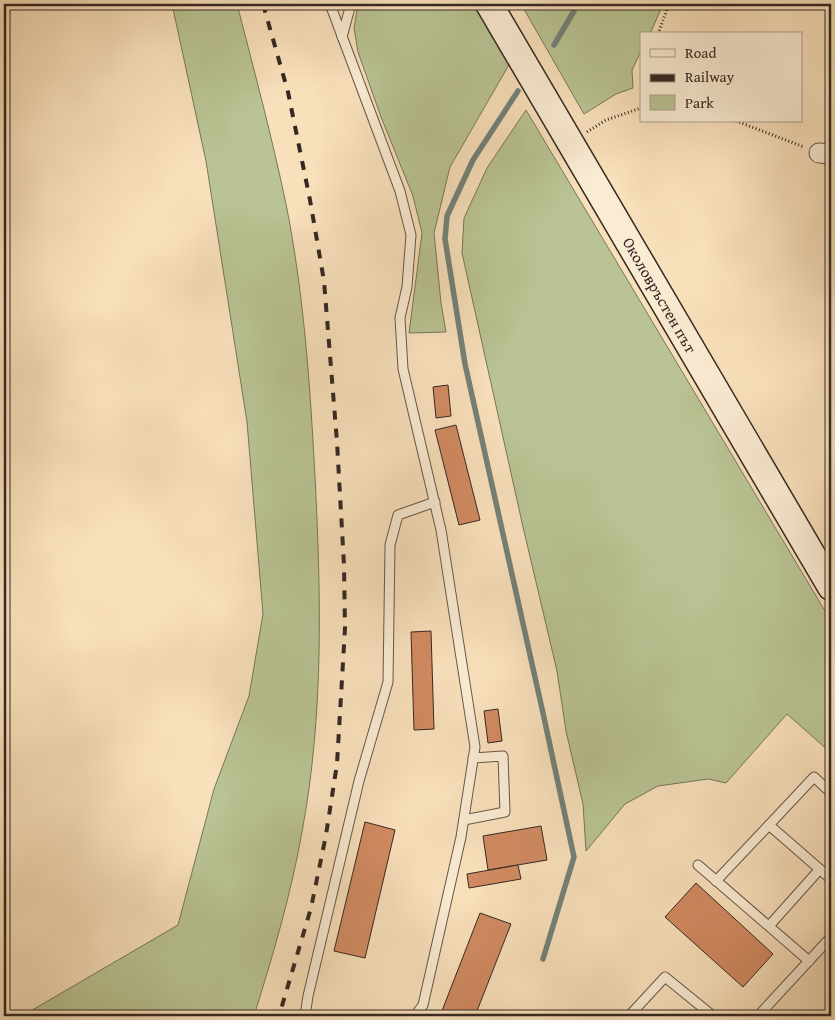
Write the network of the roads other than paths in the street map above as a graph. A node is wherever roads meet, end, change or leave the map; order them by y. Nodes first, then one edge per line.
1 (330, 4) edge
2 (350, 4) edge
3 (489, 4) edge
4 (342, 39) junction
5 (435, 502) junction
6 (831, 586) edge
7 (473, 758) junction
8 (831, 793) edge
9 (464, 820) junction
10 (769, 825) junction
11 (698, 865) dead end
12 (819, 870) junction
13 (831, 879) edge
14 (716, 881) junction
15 (769, 926) junction
16 (831, 936) edge
17 (808, 961) junction
18 (305, 1016) edge
19 (415, 1016) edge
20 (629, 1016) edge
21 (713, 1016) edge
22 (758, 1016) edge

1 - 4 lane
2 - 4 lane
3 - 6 main road, Околовръстен път
4 - 5 lane
5 - 7 lane
5 - 18 lane
7 - 9 lane
7 - 9 lane
8 - 10 lane
9 - 19 lane
10 - 12 lane
10 - 14 lane
11 - 14 lane
12 - 13 lane
12 - 15 lane
14 - 15 lane
15 - 17 lane
16 - 17 lane
17 - 22 lane
20 - 21 lane

